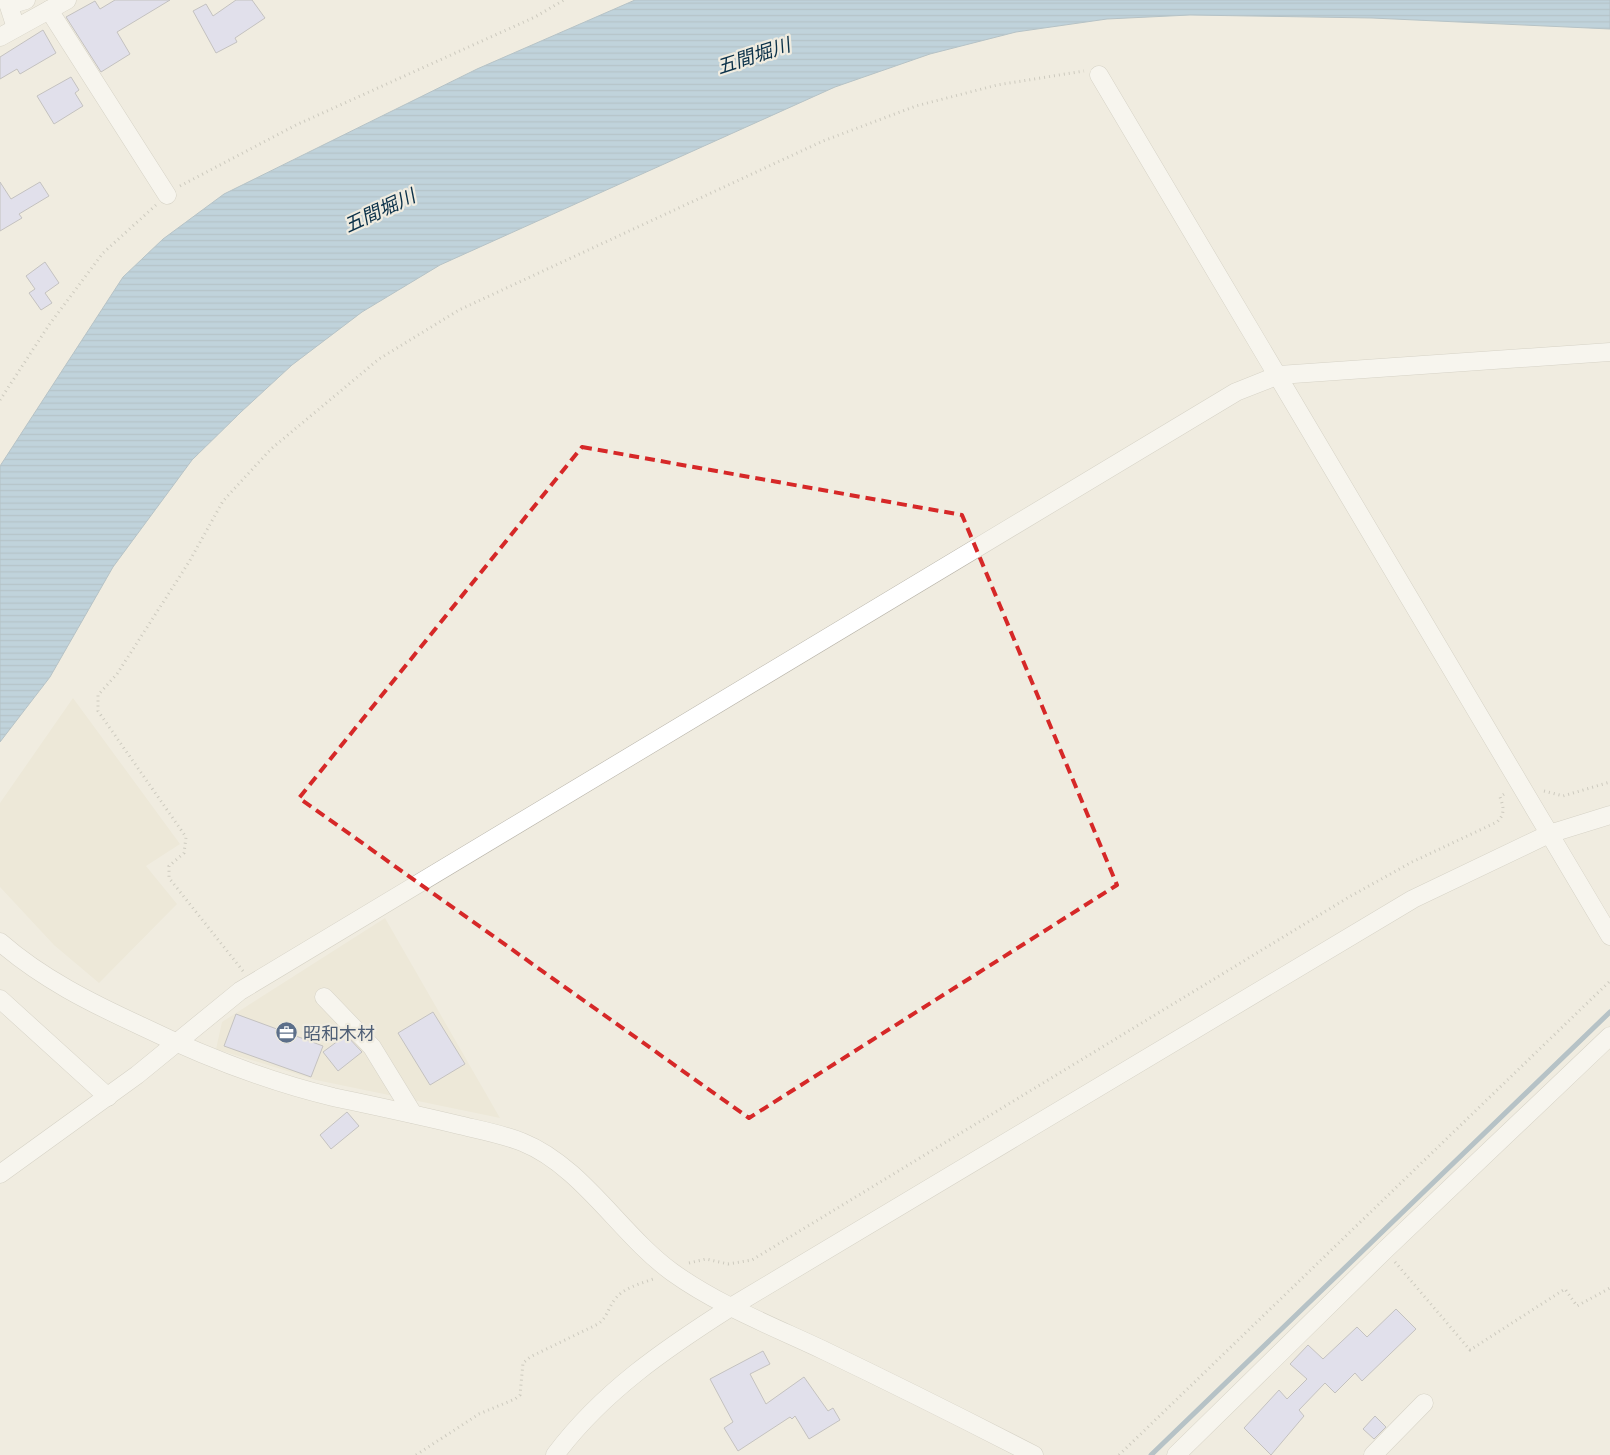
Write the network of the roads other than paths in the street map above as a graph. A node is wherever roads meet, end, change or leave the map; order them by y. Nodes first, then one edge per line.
1 (67, 0) edge
2 (14, 2) edge
3 (49, 10) junction
4 (16, 28) junction
5 (0, 37) edge
6 (1099, 75) road end
7 (166, 195) road end
8 (1610, 352) edge
9 (1279, 375) junction
10 (1610, 815) edge
11 (1549, 834) junction
12 (1610, 936) edge
13 (0, 942) edge
14 (324, 997) dead end
15 (0, 999) edge
16 (1610, 1036) edge
17 (177, 1044) junction
18 (108, 1097) junction
19 (413, 1114) junction
20 (0, 1174) edge
21 (731, 1306) junction
22 (1424, 1403) dead end
23 (555, 1455) edge
24 (1034, 1455) edge
25 (1176, 1455) edge
26 (1373, 1455) edge

1 - 3 street
2 - 4 street
3 - 4 street
3 - 7 street
4 - 5 street
6 - 9 street
8 - 9 street
9 - 11 street
9 - 17 street
10 - 11 street
11 - 12 street
11 - 21 street
13 - 17 street
14 - 19 street
15 - 18 street
16 - 25 street
17 - 18 street
17 - 19 street
18 - 20 street
19 - 21 street
21 - 23 street
21 - 24 street
22 - 26 street

